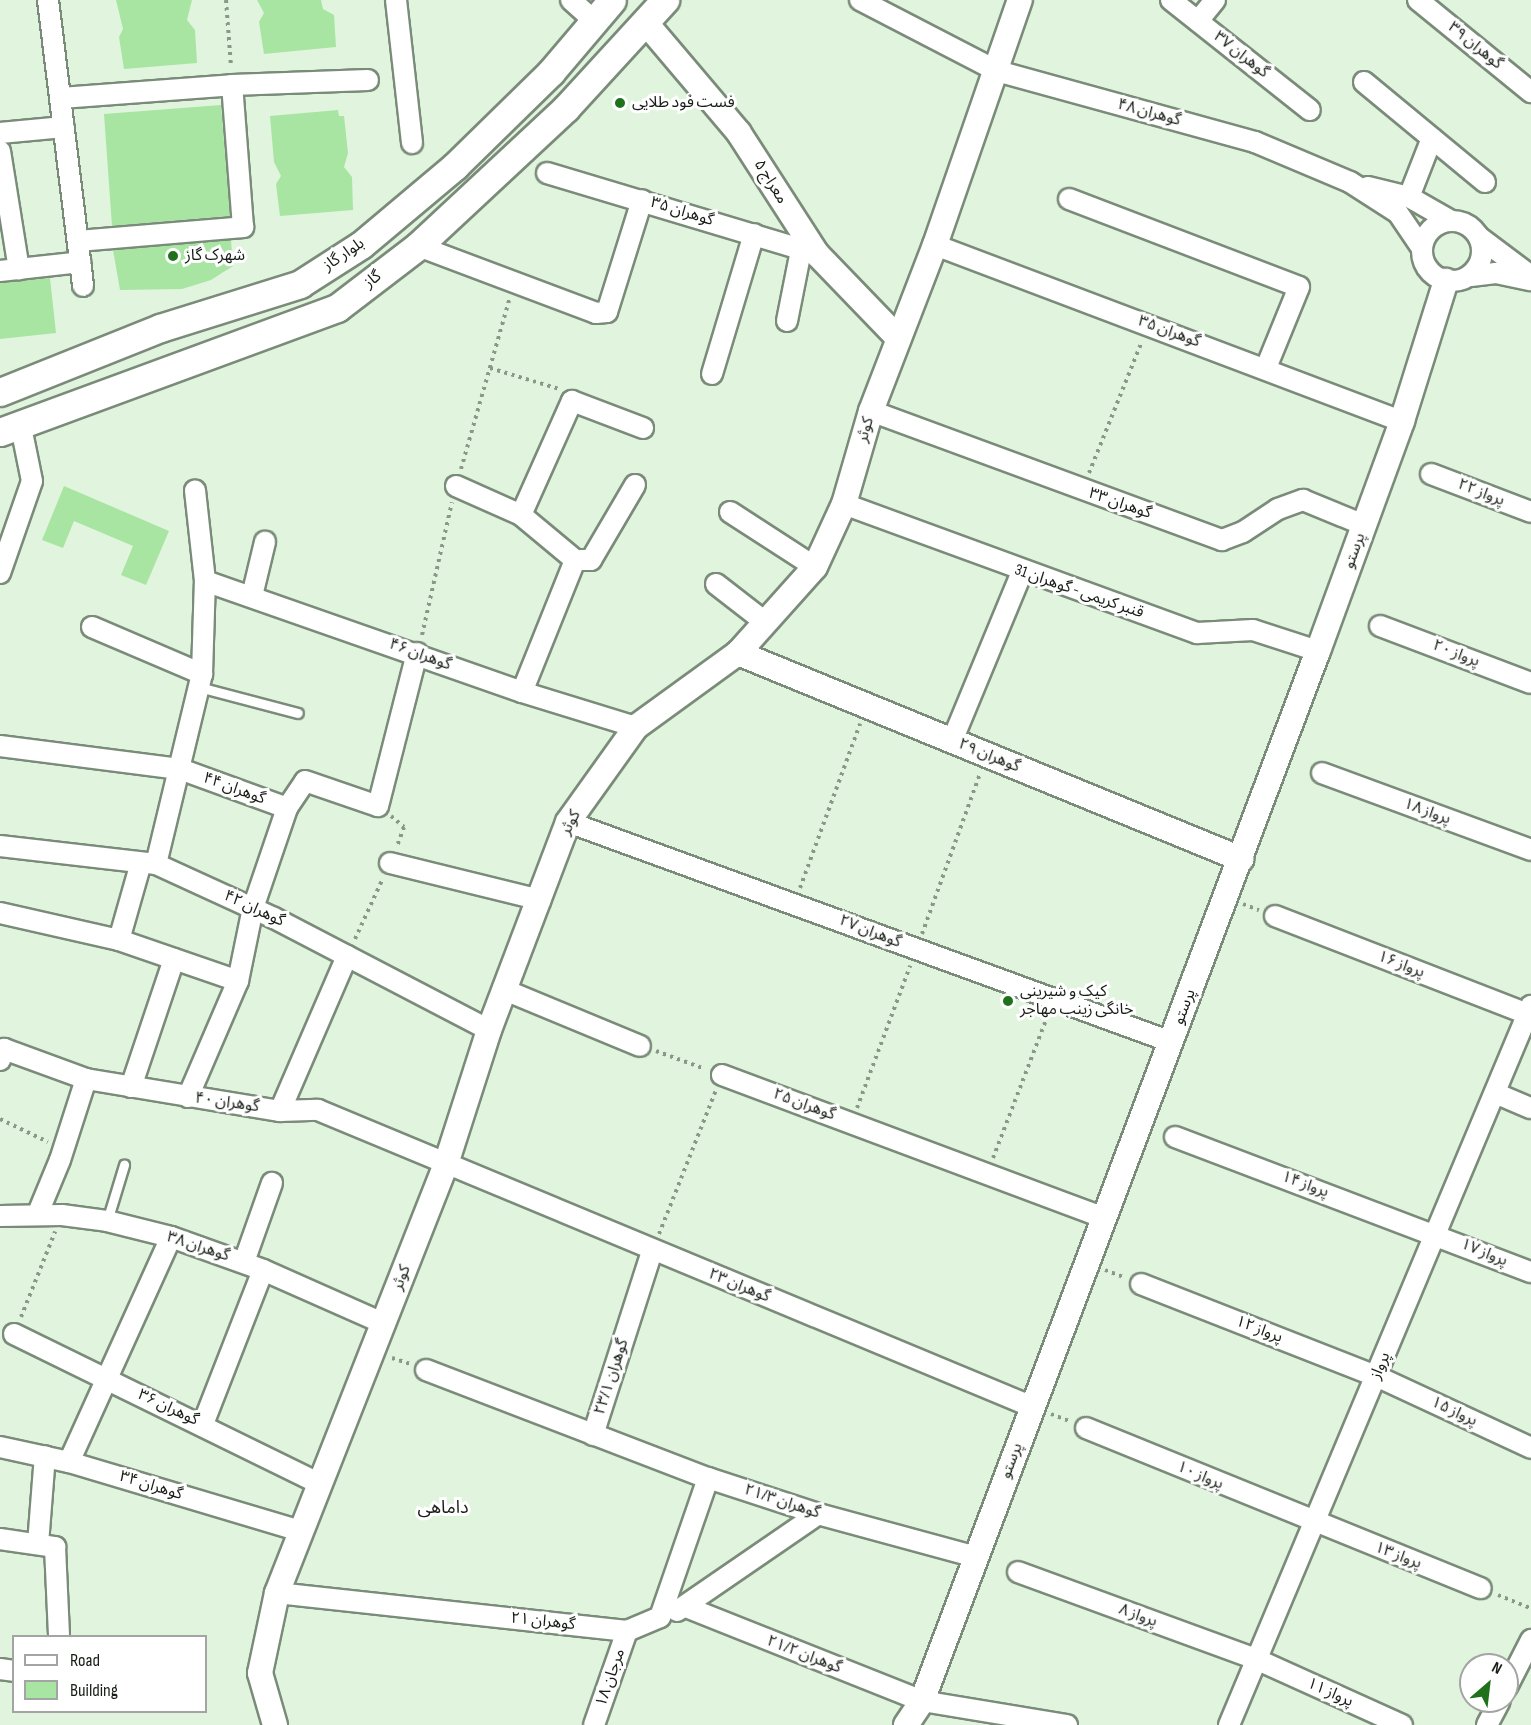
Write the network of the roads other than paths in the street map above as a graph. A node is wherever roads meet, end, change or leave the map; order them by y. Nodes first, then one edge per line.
1 (48, 0) edge
2 (396, 0) edge
3 (571, 0) edge
4 (612, 0) edge
5 (665, 0) edge
6 (861, 0) edge
7 (1020, 0) edge
8 (1171, 0) edge
9 (1215, 0) edge
10 (1418, 0) edge
11 (594, 21) junction
12 (1198, 21) junction
13 (645, 22) junction
14 (997, 71) junction
15 (369, 80) dead end
16 (1364, 82) dead end
17 (232, 85) junction
18 (1531, 92) edge
19 (61, 98) junction
20 (1310, 110) dead end
21 (64, 127) junction
22 (0, 133) edge
23 (1432, 138) junction
24 (412, 143) dead end
25 (0, 151) edge
26 (547, 172) dead end
27 (1350, 182) junction
28 (1485, 182) dead end
29 (1408, 197) junction
30 (1069, 199) dead end
31 (642, 200) junction
32 (1451, 221) junction
33 (754, 234) junction
34 (1479, 237) junction
35 (78, 241) junction
36 (935, 245) junction
37 (418, 246) junction
38 (1421, 247) junction
39 (809, 252) junction
40 (81, 262) junction
41 (10, 270) edge
42 (1471, 276) junction
43 (1531, 276) edge
44 (1446, 281) junction
45 (1531, 281) edge
46 (83, 286) dead end
47 (788, 321) dead end
48 (898, 338) junction
49 (1266, 368) junction
50 (712, 374) dead end
51 (0, 392) edge
52 (871, 411) junction
53 (1402, 421) junction
54 (10, 427) edge
55 (643, 428) dead end
56 (1431, 474) dead end
57 (635, 485) dead end
58 (456, 486) road end
59 (195, 491) dead end
60 (844, 504) junction
61 (730, 512) dead end
62 (1531, 512) edge
63 (520, 515) junction
64 (1364, 525) junction
65 (265, 542) dead end
66 (575, 560) junction
67 (815, 567) junction
68 (1022, 572) junction
69 (0, 573) edge
70 (205, 580) junction
71 (716, 584) dead end
72 (252, 596) junction
73 (765, 622) junction
74 (1380, 626) dead end
75 (92, 627) dead end
76 (1318, 651) junction
77 (417, 653) junction
78 (738, 653) junction
79 (201, 680) junction
80 (1531, 683) edge
81 (522, 692) junction
82 (298, 713) dead end
83 (636, 727) junction
84 (952, 741) junction
85 (0, 746) edge
86 (180, 769) junction
87 (1322, 773) dead end
88 (287, 808) junction
89 (568, 822) junction
90 (0, 846) edge
91 (1531, 850) edge
92 (1240, 859) junction
93 (390, 862) road end
94 (149, 864) junction
95 (541, 900) junction
96 (253, 908) junction
97 (0, 912) edge
98 (1275, 916) road end
99 (119, 940) junction
100 (347, 956) junction
101 (174, 958) junction
102 (238, 981) junction
103 (505, 990) junction
104 (1529, 1010) edge
105 (489, 1030) junction
106 (1171, 1042) junction
107 (640, 1046) road end
108 (2, 1054) edge
109 (722, 1075) road end
110 (86, 1079) junction
111 (131, 1087) junction
112 (1495, 1093) junction
113 (188, 1097) junction
114 (1531, 1108) edge
115 (280, 1111) junction
116 (1175, 1137) dead end
117 (447, 1161) junction
118 (124, 1165) dead end
119 (272, 1183) dead end
120 (38, 1213) junction
121 (0, 1216) edge
122 (1105, 1218) junction
123 (107, 1221) junction
124 (1436, 1234) junction
125 (171, 1237) junction
126 (652, 1251) junction
127 (244, 1262) junction
128 (263, 1270) junction
129 (1531, 1272) edge
130 (1141, 1284) road end
131 (385, 1324) junction
132 (14, 1334) road end
133 (426, 1371) road end
134 (1377, 1376) junction
135 (106, 1378) junction
136 (1033, 1407) junction
137 (203, 1424) junction
138 (1086, 1428) road end
139 (592, 1435) junction
140 (0, 1447) edge
141 (1531, 1448) edge
142 (45, 1456) junction
143 (69, 1462) junction
144 (708, 1478) junction
145 (320, 1484) junction
146 (818, 1514) junction
147 (1315, 1523) junction
148 (300, 1531) junction
149 (0, 1539) edge
150 (38, 1544) junction
151 (976, 1557) junction
152 (1018, 1572) dead end
153 (1481, 1588) road end
154 (277, 1593) junction
155 (686, 1607) junction
156 (660, 1617) junction
157 (627, 1631) junction
158 (59, 1635) edge
159 (1531, 1640) edge
160 (1258, 1660) junction
161 (1519, 1664) edge
162 (922, 1701) junction
163 (274, 1725) edge
164 (594, 1725) edge
165 (906, 1725) edge
166 (1067, 1725) edge
167 (1229, 1725) edge
168 (1402, 1725) edge

1 - 19 street
2 - 24 street
3 - 11 street
4 - 11 main road, بلوار گاز
5 - 13 main road, گاز
6 - 14 street, گوهران ۴۸
7 - 14 street, کوثر
8 - 12 street, گوهران ۳۷
9 - 12 street
10 - 18 street, گوهران ۳۹
11 - 51 main road, بلوار گاز
12 - 20 street, گوهران ۳۷
13 - 37 main road, گاز
13 - 39 street, معراج ۵
14 - 27 street, گوهران ۴۸
14 - 36 street, کوثر
15 - 17 street
16 - 23 street
17 - 19 street
17 - 35 street
19 - 21 street
21 - 22 street
21 - 35 street
23 - 28 street
23 - 29 street
25 - 41 street
26 - 31 street, گوهران ۳۵
27 - 29 street
27 - 38 street, گوهران ۴۸
29 - 32 street
30 - 49 street
31 - 33 street, گوهران ۳۵
31 - 37 street
32 - 34 street
32 - 38 street
33 - 39 street, گوهران ۳۵
33 - 50 street
34 - 42 street
34 - 43 street
35 - 40 street
36 - 48 street, کوثر
36 - 49 street, گوهران ۳۵
37 - 54 main road, گاز
38 - 44 street
39 - 47 street
39 - 48 street, معراج ۵
40 - 41 street
40 - 46 street
42 - 44 street
42 - 45 street
44 - 53 street, پرستو
48 - 52 street, کوثر
49 - 53 street, گوهران ۳۵
52 - 60 street, کوثر
52 - 64 street, گوهران ۳۳
53 - 64 street, پرستو
54 - 69 street
55 - 63 street
56 - 62 street, پرواز ۲۲
57 - 66 street
58 - 63 street
59 - 70 street
60 - 67 street, کوثر
60 - 68 street, قنبر کریمی - گوهران 31
61 - 67 street
63 - 66 street
64 - 76 street, پرستو
65 - 72 street
66 - 81 street
67 - 73 street, کوثر
68 - 76 street, قنبر کریمی - گوهران 31
68 - 84 street
70 - 72 street, گوهران ۴۶
70 - 79 street
71 - 73 street
72 - 77 street, گوهران ۴۶
73 - 78 street, کوثر
74 - 80 street, پرواز ۲۰
75 - 79 street
76 - 92 street, پرستو
77 - 81 street, گوهران ۴۶
77 - 88 street, گوهران ۴۴
78 - 83 street, کوثر
78 - 84 street, گوهران ۲۹
79 - 82 lane
79 - 86 street
81 - 83 street, گوهران ۴۶
83 - 89 street, کوثر
84 - 92 street, گوهران ۲۹
85 - 86 street, گوهران ۴۴
86 - 88 street, گوهران ۴۴
86 - 94 street
87 - 91 street, پرواز ۱۸
88 - 96 street
89 - 95 street, کوثر
89 - 106 street, گوهران ۲۷
90 - 94 street, گوهران ۴۲
92 - 106 street, پرستو
93 - 95 street
94 - 96 street, گوهران ۴۲
94 - 99 street
95 - 103 street, کوثر
96 - 100 street, گوهران ۴۲
96 - 102 street
97 - 99 street
98 - 104 street, پرواز ۱۶
99 - 101 street
100 - 105 street, گوهران ۴۲
100 - 115 street
101 - 102 street
101 - 111 street
102 - 113 street
103 - 105 street, کوثر
103 - 107 street
104 - 112 street, پرواز
105 - 117 street, کوثر
106 - 122 street, پرستو
108 - 110 street, گوهران ۴۰
109 - 122 street, گوهران ۲۵
110 - 111 street, گوهران ۴۰
110 - 120 street
111 - 113 street, گوهران ۴۰
112 - 114 street
112 - 124 street, پرواز
113 - 115 street, گوهران ۴۰
115 - 117 street, گوهران ۴۰
116 - 124 street, پرواز ۱۴
117 - 126 street, گوهران ۲۳
117 - 131 street, کوثر
118 - 123 lane
119 - 127 street
120 - 121 street, گوهران ۳۸
120 - 123 street, گوهران ۳۸
122 - 136 street, پرستو
123 - 125 street, گوهران ۳۸
124 - 129 street, پرواز ۱۷
124 - 134 street, پرواز
125 - 127 street, گوهران ۳۸
125 - 135 street
126 - 136 street, گوهران ۲۳
126 - 139 street, گوهران ۲۳/۱
127 - 128 street, گوهران ۳۸
128 - 131 street, گوهران ۳۸
128 - 137 street
130 - 134 street, پرواز ۱۲
131 - 145 street, کوثر
132 - 135 street, گوهران ۳۶
133 - 139 street, گوهران ۲۳/۱
134 - 141 street, پرواز ۱۵
134 - 147 street, پرواز
135 - 137 street, گوهران ۳۶
135 - 143 street
136 - 151 street, پرستو
137 - 145 street, گوهران ۳۶
138 - 147 street, پرواز ۱۰
139 - 144 street, گوهران ۲۱/۳
140 - 142 street, گوهران ۳۴
142 - 143 street, گوهران ۳۴
142 - 150 street
143 - 148 street, گوهران ۳۴
144 - 146 street, گوهران ۲۱/۳
144 - 156 street
145 - 148 street, کوثر
146 - 151 street, گوهران ۲۱/۳
146 - 155 street, گوهران ۲۱
147 - 153 street, پرواز ۱۳
147 - 160 street, پرواز
148 - 154 street, کوثر
149 - 150 street
150 - 158 street
151 - 162 street, پرستو
152 - 160 street, پرواز ۸
154 - 157 street, گوهران ۲۱
154 - 163 street, کوثر
155 - 156 street, گوهران ۲۱
155 - 162 street, گوهران ۲۱/۲
156 - 157 street, گوهران ۲۱
157 - 164 street, مرجان ۱۸
159 - 161 street
160 - 167 street, پرواز
160 - 168 street, پرواز ۱۱
162 - 165 street, پرستو
162 - 166 street, گوهران ۲۱/۲

